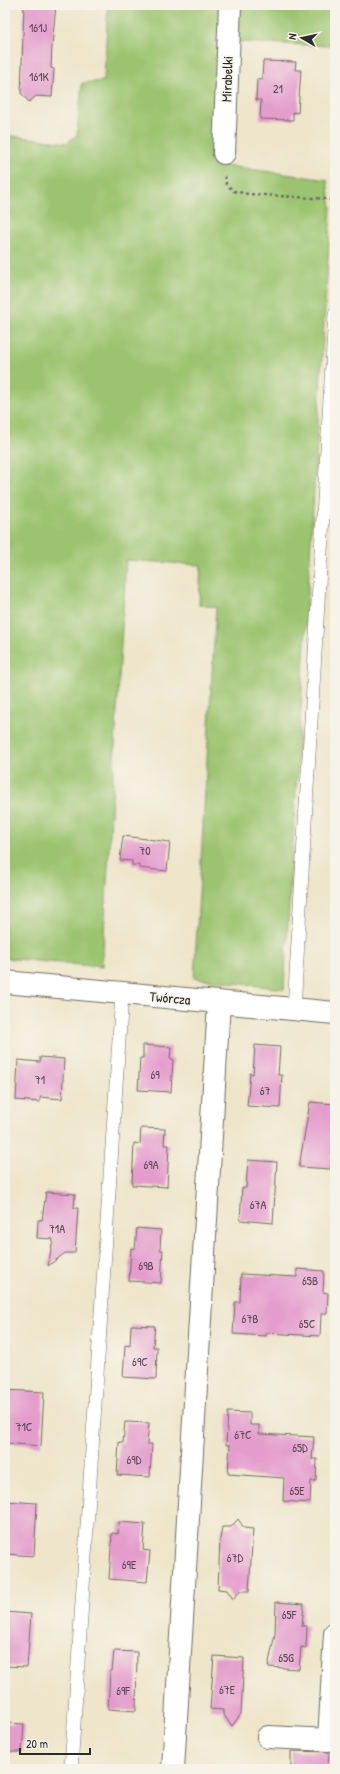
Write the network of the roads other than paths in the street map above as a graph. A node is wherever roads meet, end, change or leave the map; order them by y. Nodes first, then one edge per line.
1 (230, 5) edge
2 (224, 153) road end
3 (335, 314) edge
4 (5, 982) edge
5 (122, 994) junction
6 (220, 1003) junction
7 (294, 1009) junction
8 (335, 1013) edge
9 (335, 1634) edge
10 (268, 1737) dead end
11 (71, 1769) edge
12 (173, 1769) edge

1 - 2 street, Mirabelki
3 - 7 lane
4 - 5 street, Twórcza
5 - 6 street, Twórcza
5 - 11 lane
6 - 7 street, Twórcza
6 - 12 street
7 - 8 street, Twórcza
9 - 10 street

